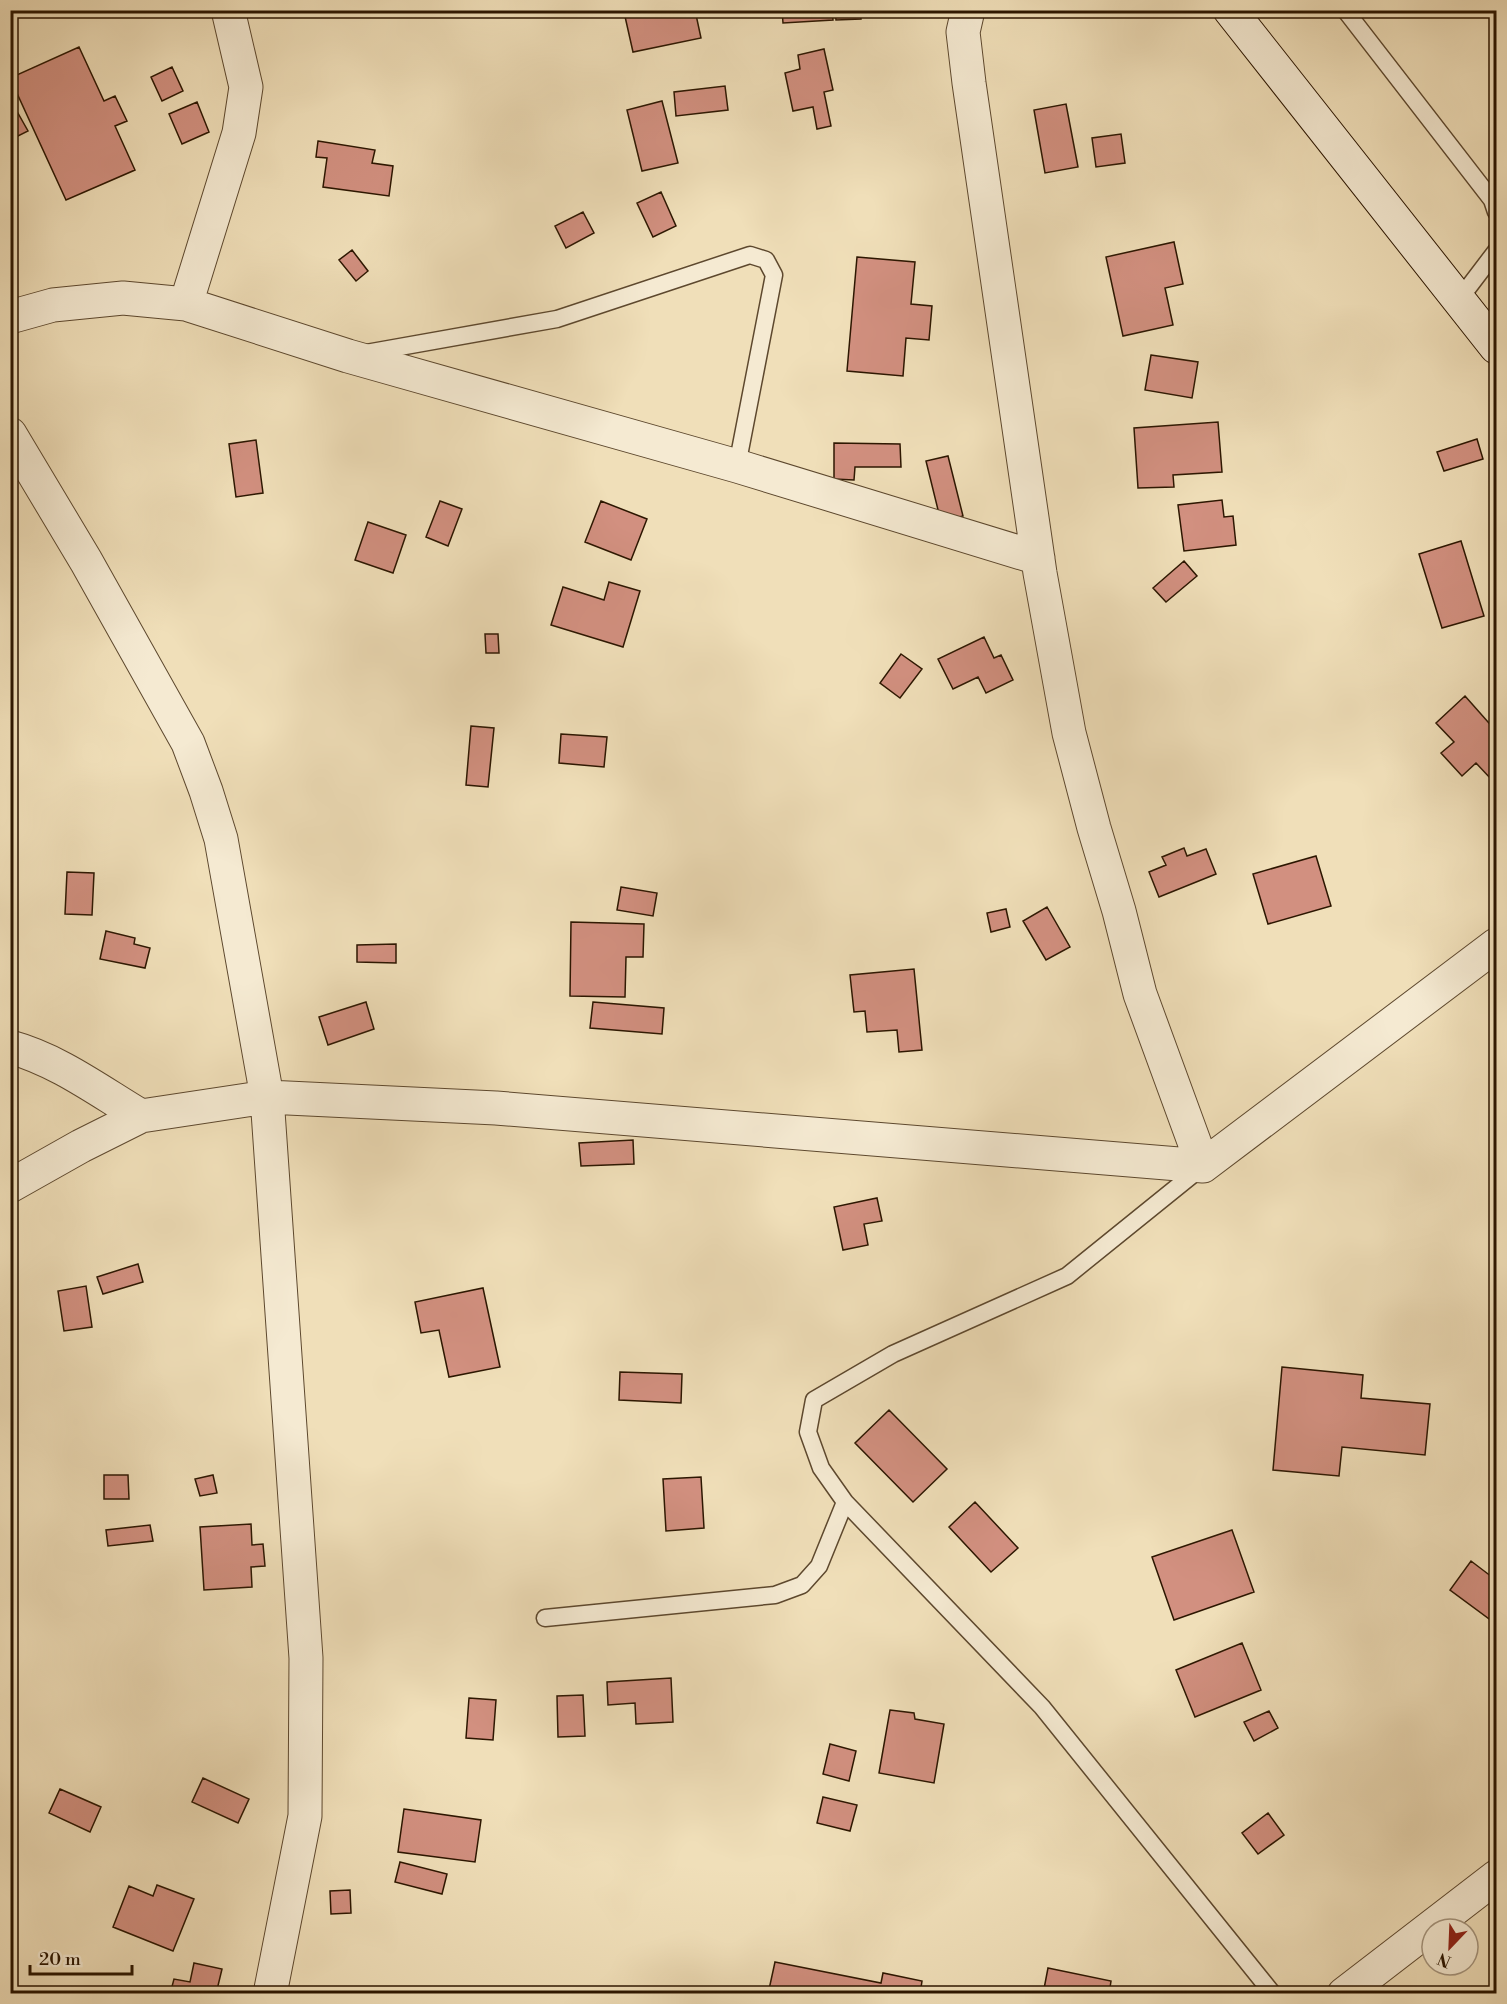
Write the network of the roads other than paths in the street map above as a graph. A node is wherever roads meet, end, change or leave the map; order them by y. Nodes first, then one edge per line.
1 (228, 10) edge
2 (968, 10) edge
3 (1230, 10) edge
4 (1345, 10) edge
5 (1497, 212) edge
6 (1497, 251) edge
7 (1458, 301) junction
8 (186, 304) junction
9 (10, 317) edge
10 (1497, 347) edge
11 (348, 356) junction
12 (10, 434) edge
13 (737, 466) junction
14 (1038, 558) junction
15 (1497, 945) edge
16 (10, 1047) edge
17 (267, 1097) junction
18 (141, 1116) junction
19 (1203, 1166) junction
20 (10, 1186) edge
21 (845, 1502) junction
22 (545, 1618) dead end
23 (1497, 1877) edge
24 (270, 1994) edge
25 (1273, 1994) edge
26 (1344, 1994) edge

1 - 8 street
2 - 14 street
3 - 7 street
4 - 5 lane
6 - 7 lane
7 - 10 street
8 - 9 street
8 - 11 street
11 - 13 street
11 - 13 lane
12 - 17 street
13 - 14 street
14 - 19 street
15 - 19 street
16 - 18 street
17 - 18 street
17 - 19 street
17 - 24 street
18 - 20 street
19 - 21 lane
21 - 22 lane
21 - 25 lane
23 - 26 street

